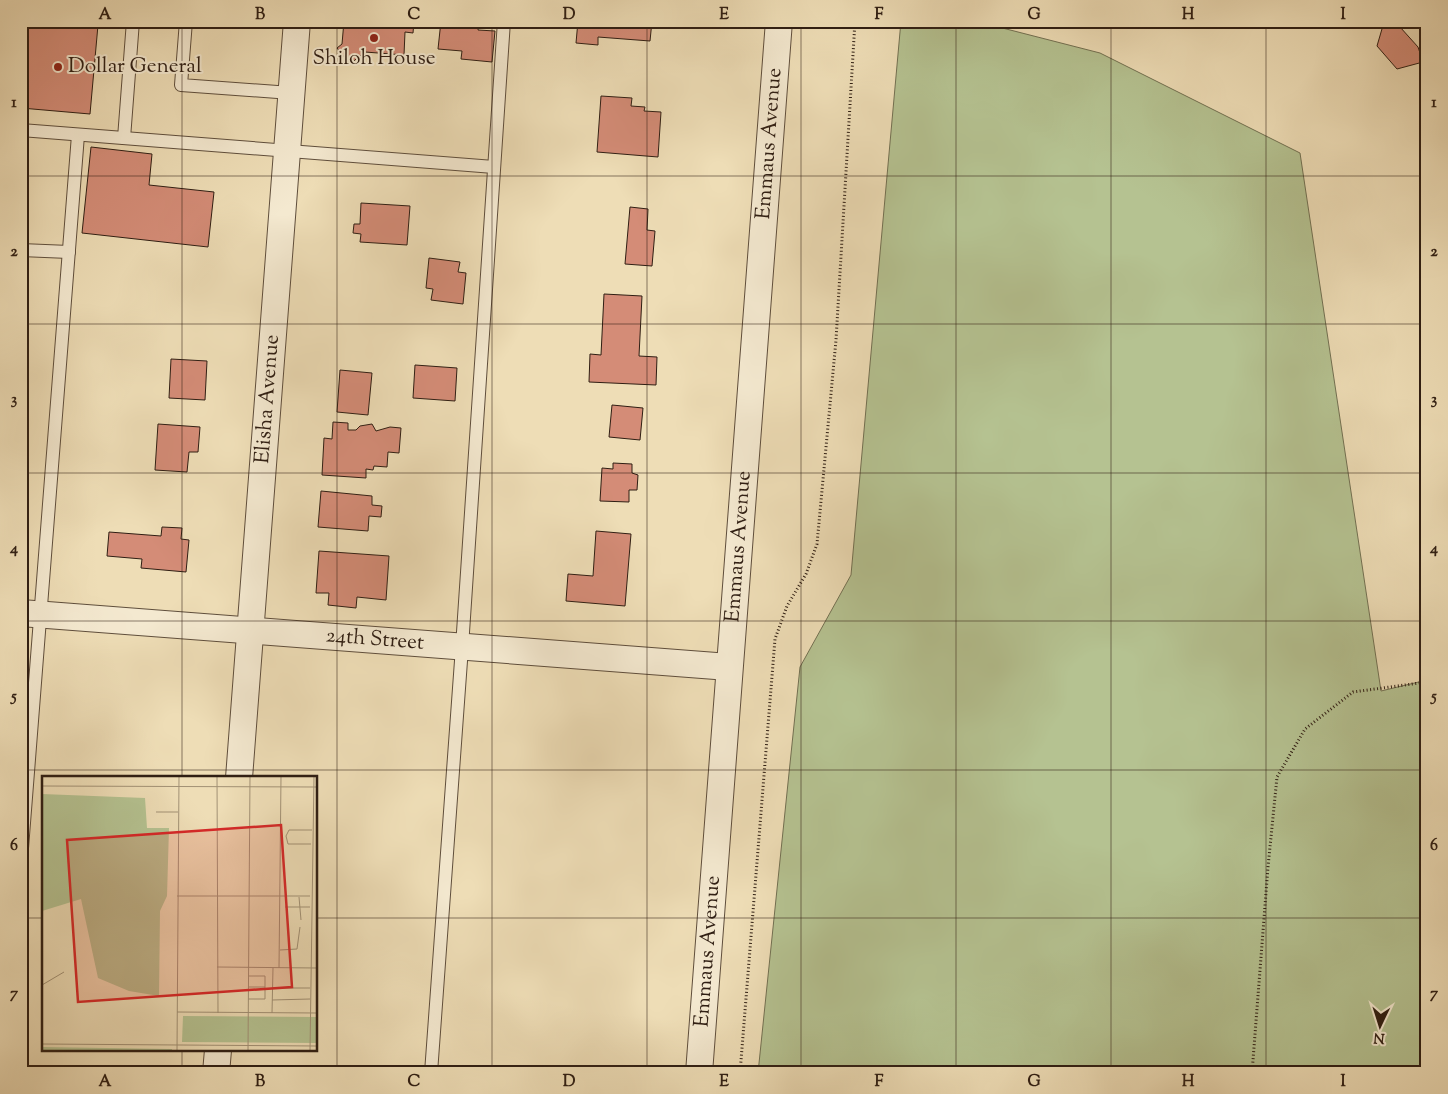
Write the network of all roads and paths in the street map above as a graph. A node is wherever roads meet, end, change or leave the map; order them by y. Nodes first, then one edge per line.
1 (133, 21) edge
2 (186, 21) edge
3 (297, 21) edge
4 (504, 21) edge
5 (779, 21) edge
6 (855, 21) edge
7 (291, 93) junction
8 (21, 130) edge
9 (78, 135) junction
10 (124, 138) junction
11 (287, 151) junction
12 (494, 168) junction
13 (21, 250) edge
14 (69, 252) junction
15 (31, 614) edge
16 (250, 630) junction
17 (462, 646) junction
18 (730, 667) junction
19 (1427, 682) edge
20 (239, 776) edge
21 (21, 861) edge
22 (218, 1052) edge
23 (216, 1073) edge
24 (431, 1073) edge
25 (699, 1073) edge
26 (740, 1073) edge
27 (1252, 1073) edge

1 - 10 lane
2 - 7 lane
3 - 7 street, Elisha Avenue
4 - 12 lane
5 - 18 street, Emmaus Avenue
6 - 26 path
7 - 11 street, Elisha Avenue
8 - 9 lane
9 - 10 lane
9 - 14 lane
10 - 11 lane
11 - 12 lane
11 - 16 street, Elisha Avenue
12 - 17 lane
13 - 14 lane
14 - 15 lane
15 - 16 street, 24th Street
15 - 21 lane
16 - 17 street, 24th Street
16 - 20 street, Elisha Avenue
17 - 18 street, 24th Street
17 - 24 lane
18 - 25 street, Emmaus Avenue
19 - 27 path
22 - 23 street

